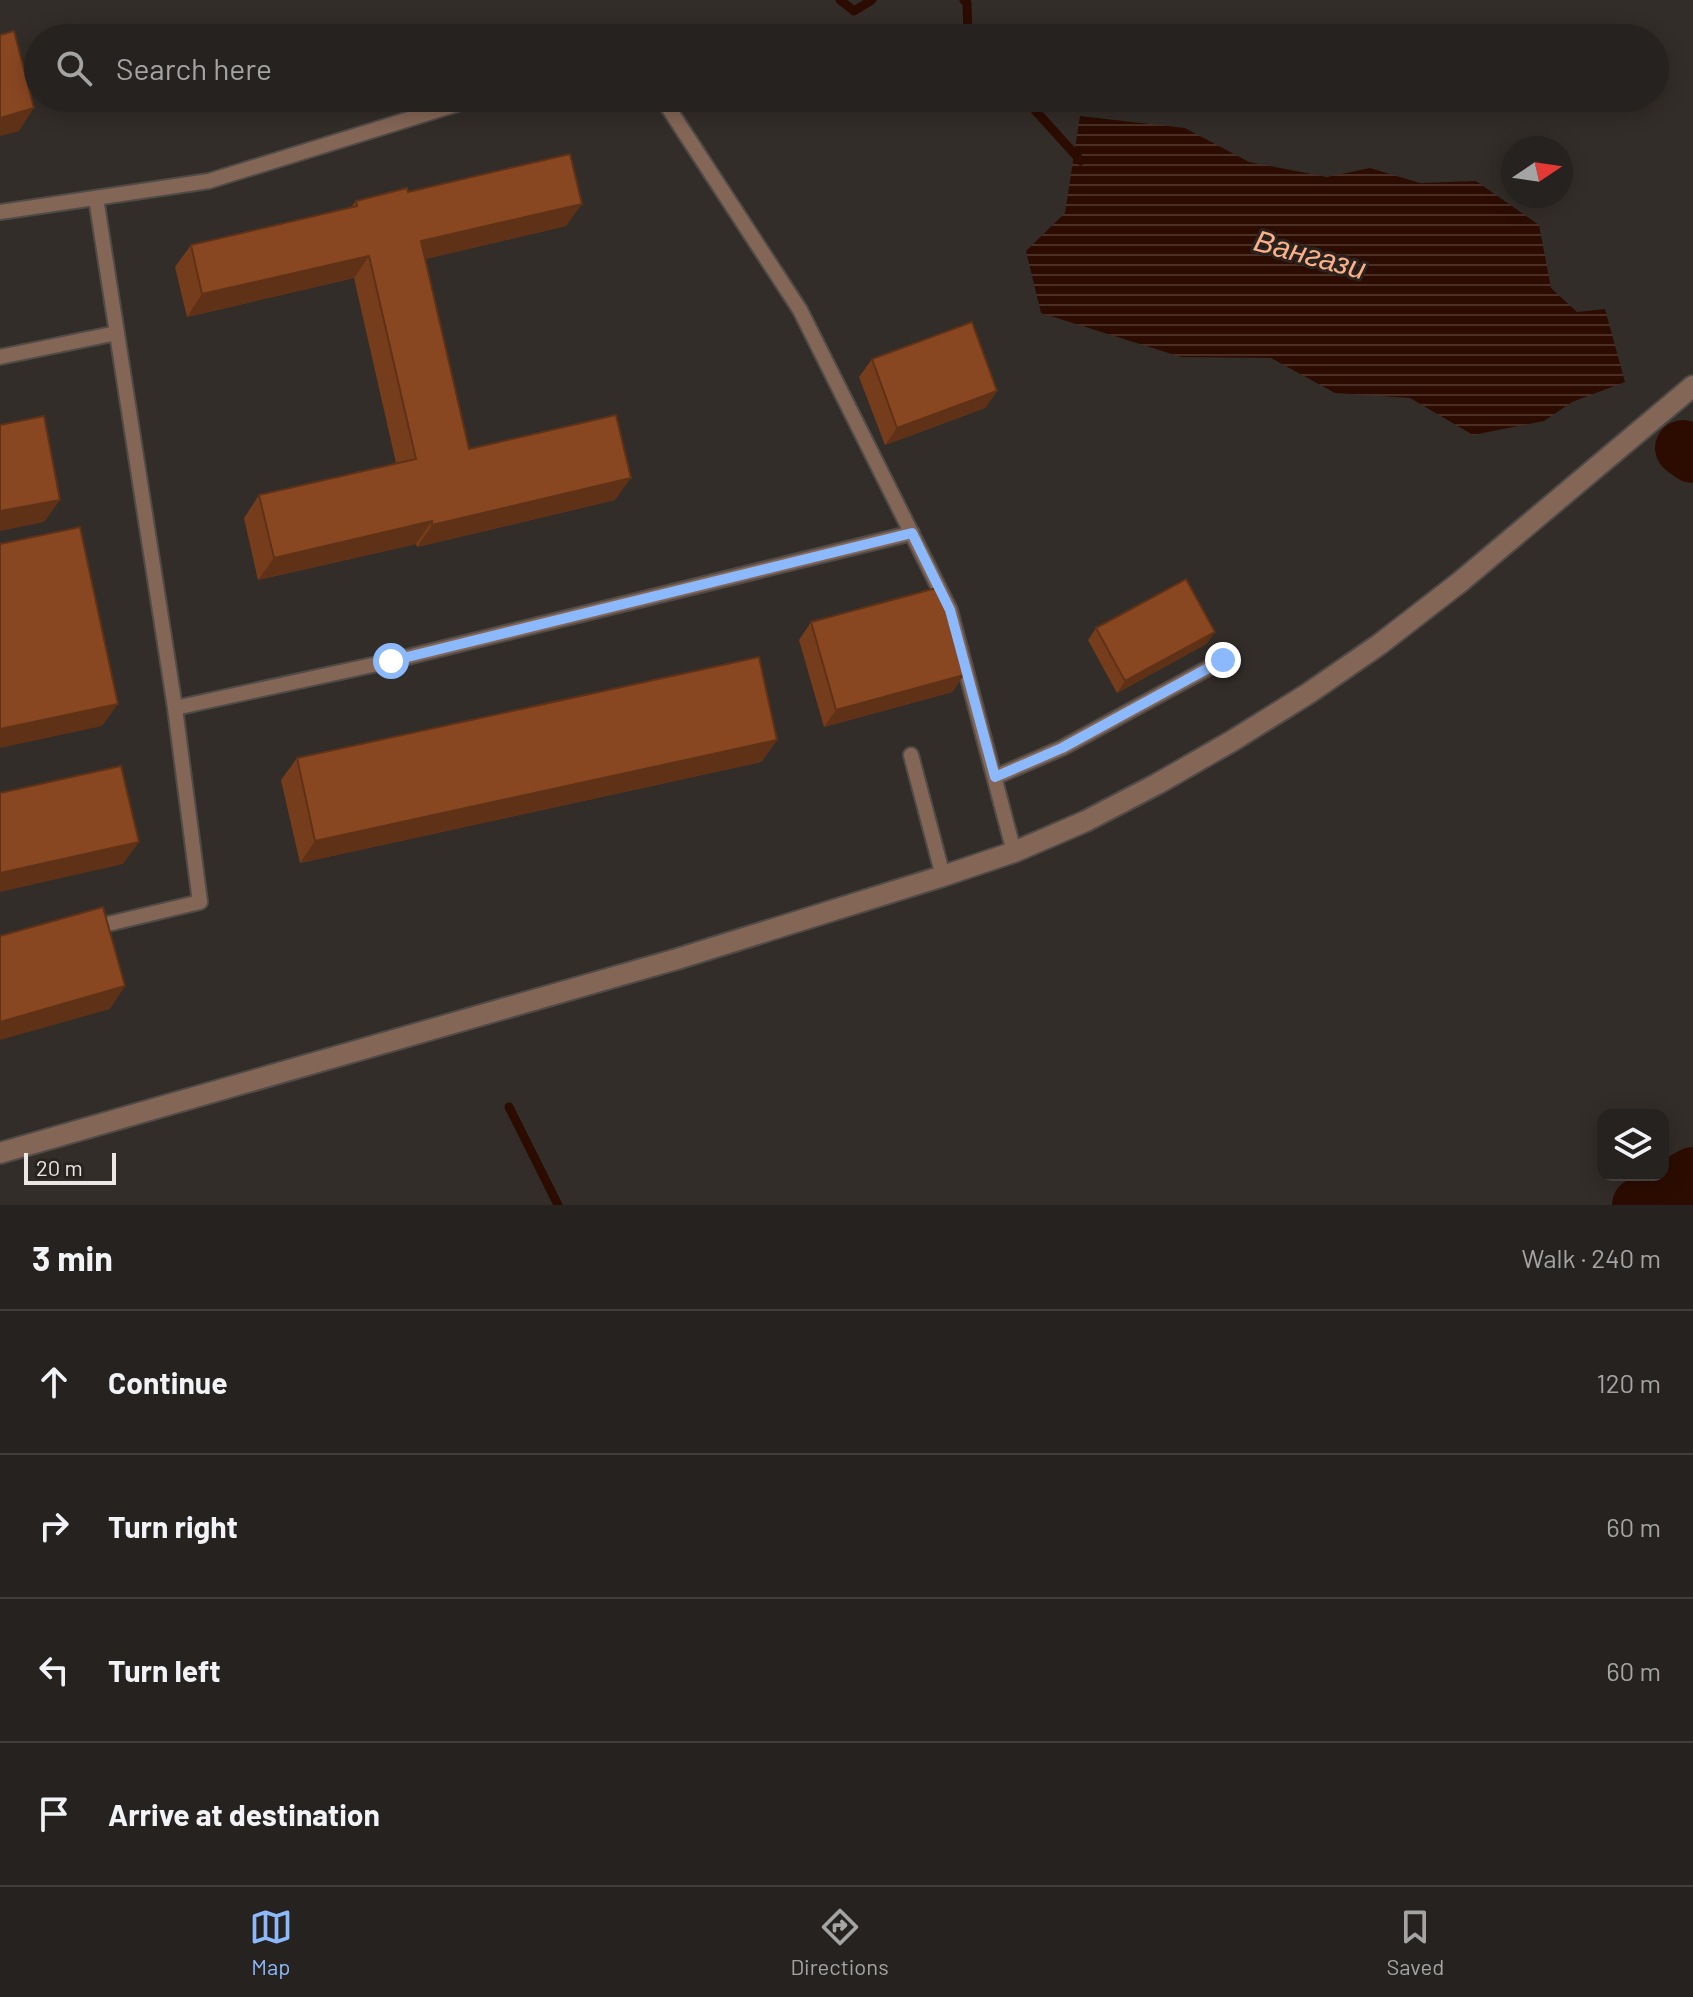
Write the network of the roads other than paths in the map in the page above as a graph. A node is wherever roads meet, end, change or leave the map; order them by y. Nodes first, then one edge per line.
1 (432, 112) edge
2 (671, 112) edge
3 (96, 198) junction
4 (0, 212) edge
5 (117, 333) junction
6 (0, 357) edge
7 (1693, 386) edge
8 (912, 533) junction
9 (1223, 660) dead end
10 (175, 708) junction
11 (911, 755) dead end
12 (995, 777) junction
13 (1014, 852) junction
14 (943, 876) junction
15 (77, 931) edge
16 (0, 1153) edge

1 - 3 lane
2 - 8 lane
3 - 4 lane
3 - 5 lane
5 - 6 lane
5 - 10 lane
7 - 13 street
8 - 10 lane
8 - 12 lane
9 - 12 lane
10 - 15 lane
11 - 14 lane
12 - 13 lane
13 - 14 street
14 - 16 street

